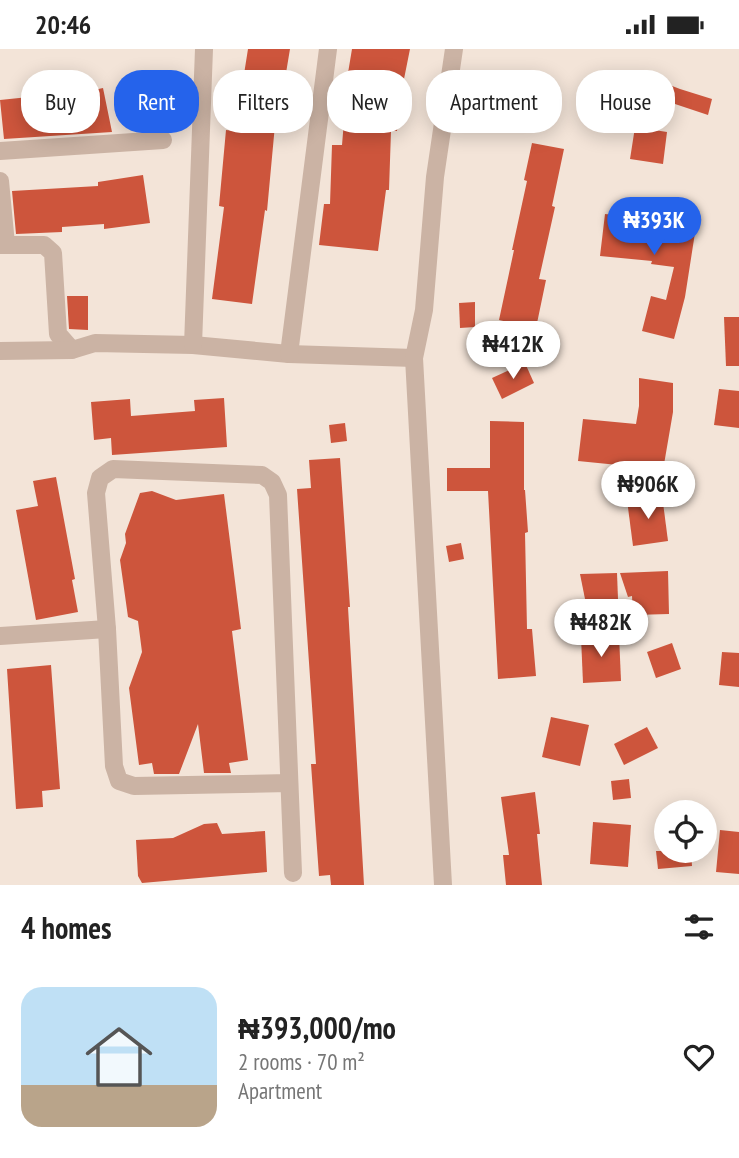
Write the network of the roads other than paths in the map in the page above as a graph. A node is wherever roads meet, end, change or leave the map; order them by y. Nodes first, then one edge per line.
1 (204, 49) edge
2 (328, 49) edge
3 (454, 49) edge
4 (163, 140) dead end
5 (0, 151) edge
6 (0, 181) edge
7 (3, 245) edge
8 (193, 345) junction
9 (72, 350) junction
10 (0, 351) edge
11 (289, 354) junction
12 (414, 358) junction
13 (107, 629) junction
14 (0, 636) edge
15 (289, 783) junction
16 (293, 873) dead end
17 (443, 885) edge

1 - 8 street
2 - 11 street
3 - 12 street
4 - 5 street
6 - 7 street
7 - 9 street
8 - 9 street
8 - 11 street
9 - 10 street
11 - 12 street
12 - 17 street
13 - 14 street
13 - 15 street
13 - 15 street
15 - 16 street

